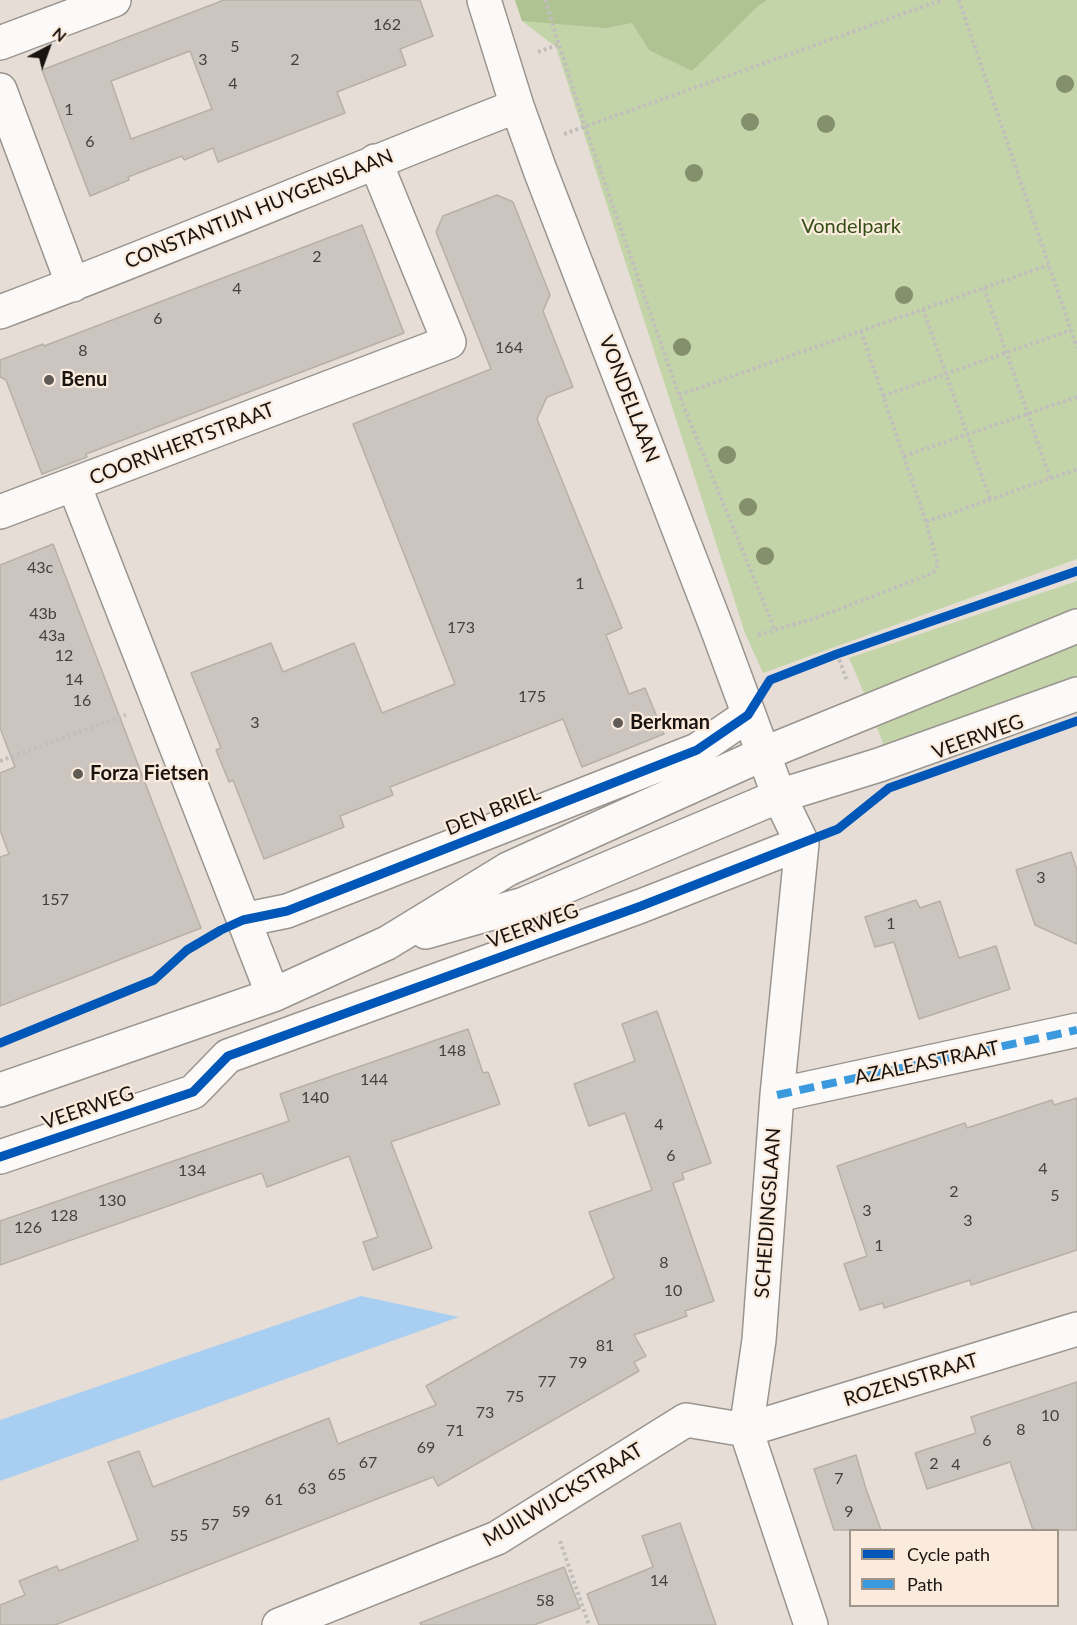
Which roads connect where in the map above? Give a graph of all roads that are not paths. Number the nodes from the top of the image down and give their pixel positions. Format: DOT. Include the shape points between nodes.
graph roads {
  1 [pos="114,0"];
  2 [pos="484,0"];
  3 [pos="0,43"];
  4 [pos="0,90"];
  5 [pos="517,106"];
  6 [pos="375,161"];
  7 [pos="73,285"];
  8 [pos="0,312"];
  9 [pos="74,485"];
  10 [pos="0,513"];
  11 [pos="1077,626"];
  12 [pos="1077,694"];
  13 [pos="748,715"];
  14 [pos="763,754"];
  15 [pos="779,796"];
  16 [pos="802,843"];
  17 [pos="243,920"];
  18 [pos="387,944"];
  19 [pos="273,995"];
  20 [pos="1077,1030"];
  21 [pos="0,1090"];
  22 [pos="777,1095"];
  23 [pos="0,1157"];
  24 [pos="1077,1329"];
  25 [pos="746,1430"];
  26 [pos="279,1625"];
  27 [pos="811,1625"];
  1 -- 3 [label="street"];
  2 -- 5 [label="street, VONDELLAAN"];
  4 -- 7 [label="street"];
  5 -- 6 [label="street, CONSTANTIJN HUYGENSLAAN"];
  5 -- 13 [label="street, VONDELLAAN"];
  6 -- 7 [label="street, CONSTANTIJN HUYGENSLAAN"];
  6 -- 9 [label="street, COORNHERTSTRAAT" via="449,342"];
  7 -- 8 [label="street, CONSTANTIJN HUYGENSLAAN"];
  9 -- 10 [label="street"];
  9 -- 17 [label="street, COORNHERTSTRAAT"];
  11 -- 14 [label="street, VEERWEG"];
  12 -- 15 [label="street, VEERWEG" via="879,765"];
  13 -- 14 [label="street, VONDELLAAN"];
  13 -- 17 [label="street, DEN BRIEL" via="697,750 287,911"];
  14 -- 15 [label="street, VONDELLAAN"];
  14 -- 18 [label="street, VEERWEG" via="508,869"];
  15 -- 16 [label="street"];
  15 -- 18 [label="street, VEERWEG" via="524,904"];
  16 -- 22 [label="street, SCHEIDINGSLAAN"];
  16 -- 23 [label="street, VEERWEG" via="228,1056 193,1092"];
  17 -- 19 [label="street, COORNHERTSTRAAT"];
  18 -- 19 [label="street, VEERWEG"];
  19 -- 21 [label="street, VEERWEG"];
  20 -- 22 [label="street, AZALEASTRAAT"];
  22 -- 25 [label="street, SCHEIDINGSLAAN" via="759,1340"];
  24 -- 25 [label="street, ROZENSTRAAT"];
  25 -- 26 [label="street, MUILWIJCKSTRAAT" via="686,1420 497,1538"];
  25 -- 27 [label="street, SCHEIDINGSLAAN"];
}
